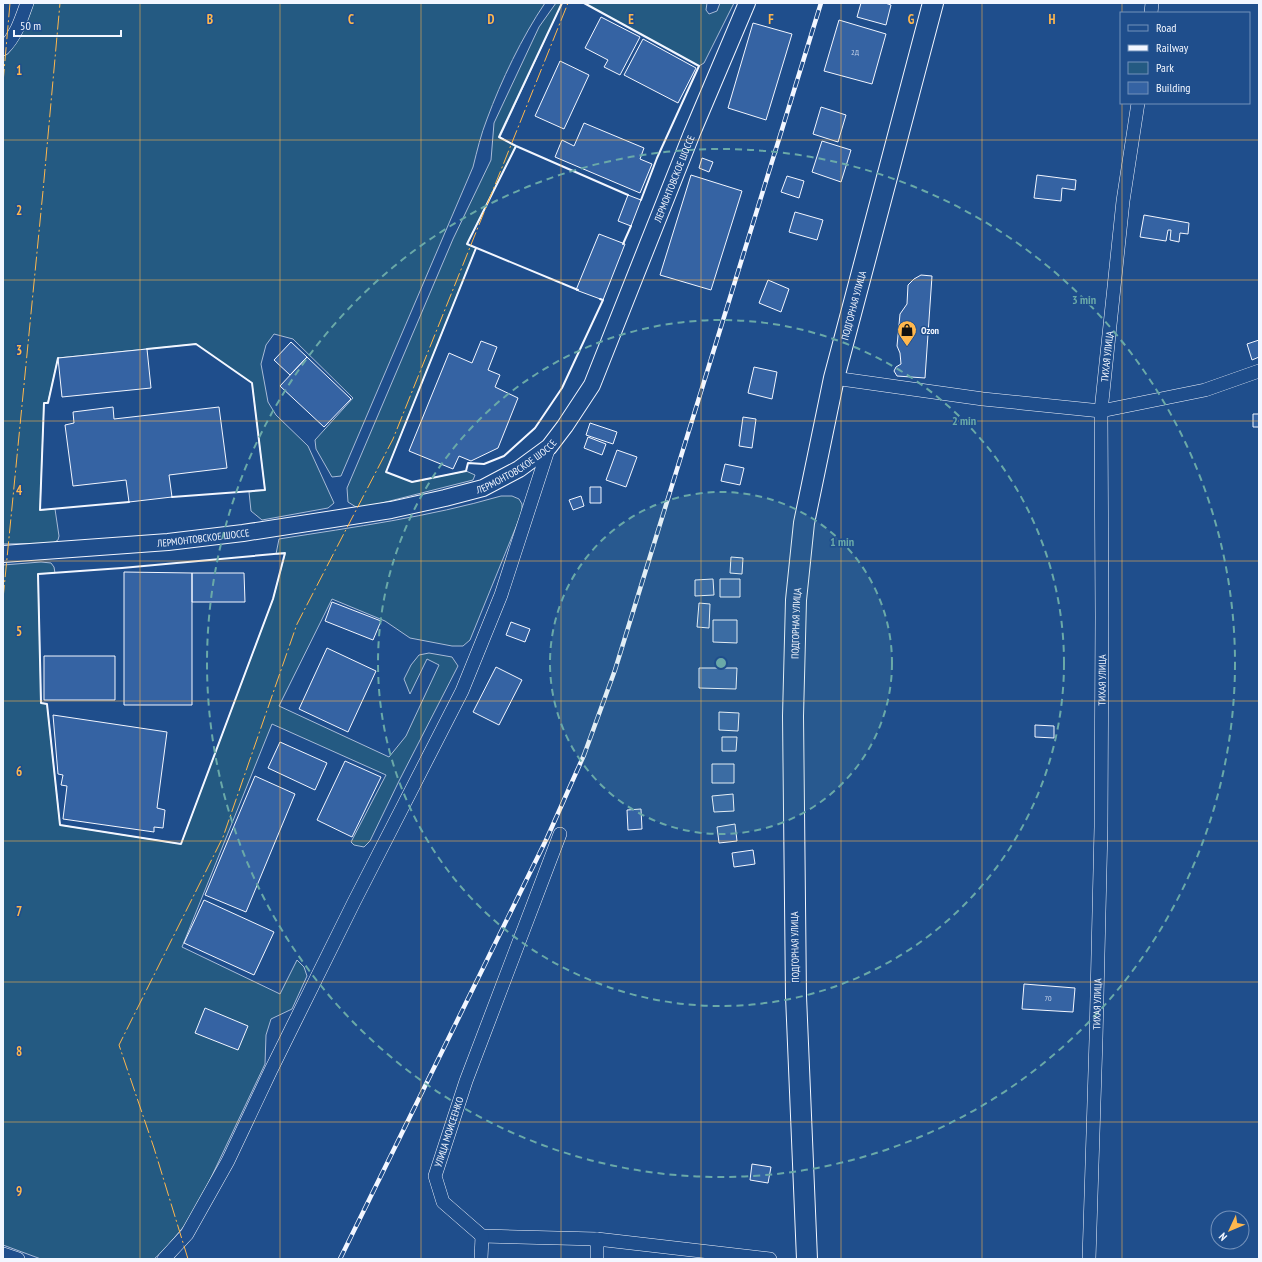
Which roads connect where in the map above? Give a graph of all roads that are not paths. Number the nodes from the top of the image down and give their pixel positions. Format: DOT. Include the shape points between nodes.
graph roads {
  1 [pos="27,3"];
  2 [pos="747,3"];
  3 [pos="933,3"];
  4 [pos="3,49"];
  5 [pos="1138,104"];
  6 [pos="1259,371"];
  7 [pos="834,378"];
  8 [pos="1101,411"];
  9 [pos="549,447"];
  10 [pos="3,554"];
  11 [pos="560,834"];
  12 [pos="482,1236"];
  13 [pos="597,1240"];
  14 [pos="3,1254"];
  15 [pos="18,1259"];
  16 [pos="164,1259"];
  17 [pos="481,1259"];
  18 [pos="597,1259"];
  19 [pos="770,1259"];
  20 [pos="807,1259"];
  21 [pos="1089,1259"];
  1 -- 4 [label="street" via="18,29"];
  2 -- 9 [label="street, ЛЕРМОНТОВСКОЕ ШОССЕ" via="692,133 592,385"];
  3 -- 7 [label="main road, ПОДГОРНАЯ УЛИЦА"];
  5 -- 8 [label="street, ТИХАЯ УЛИЦА" via="1123,201"];
  6 -- 8 [label="street" via="1205,390"];
  7 -- 8 [label="street" via="983,399"];
  7 -- 20 [label="main road, ПОДГОРНАЯ УЛИЦА" via="804,523 796,600 793,724 796,996"];
  8 -- 21 [label="street, ТИХАЯ УЛИЦА" via="1101,827"];
  9 -- 10 [label="street, ЛЕРМОНТОВСКОЕ ШОССЕ" via="519,469 483,488 391,510 168,542"];
  9 -- 16 [label="street" via="501,596 462,691 351,909 228,1161 187,1234"];
  11 -- 12 [label="street, УЛИЦА МОИСЕЕНКО" via="466,1081 435,1176 443,1202"];
  12 -- 13 [label="street"];
  12 -- 17 [label="street"];
  13 -- 18 [label="street"];
  13 -- 19 [label="street"];
  14 -- 15 [label="street"];
}
